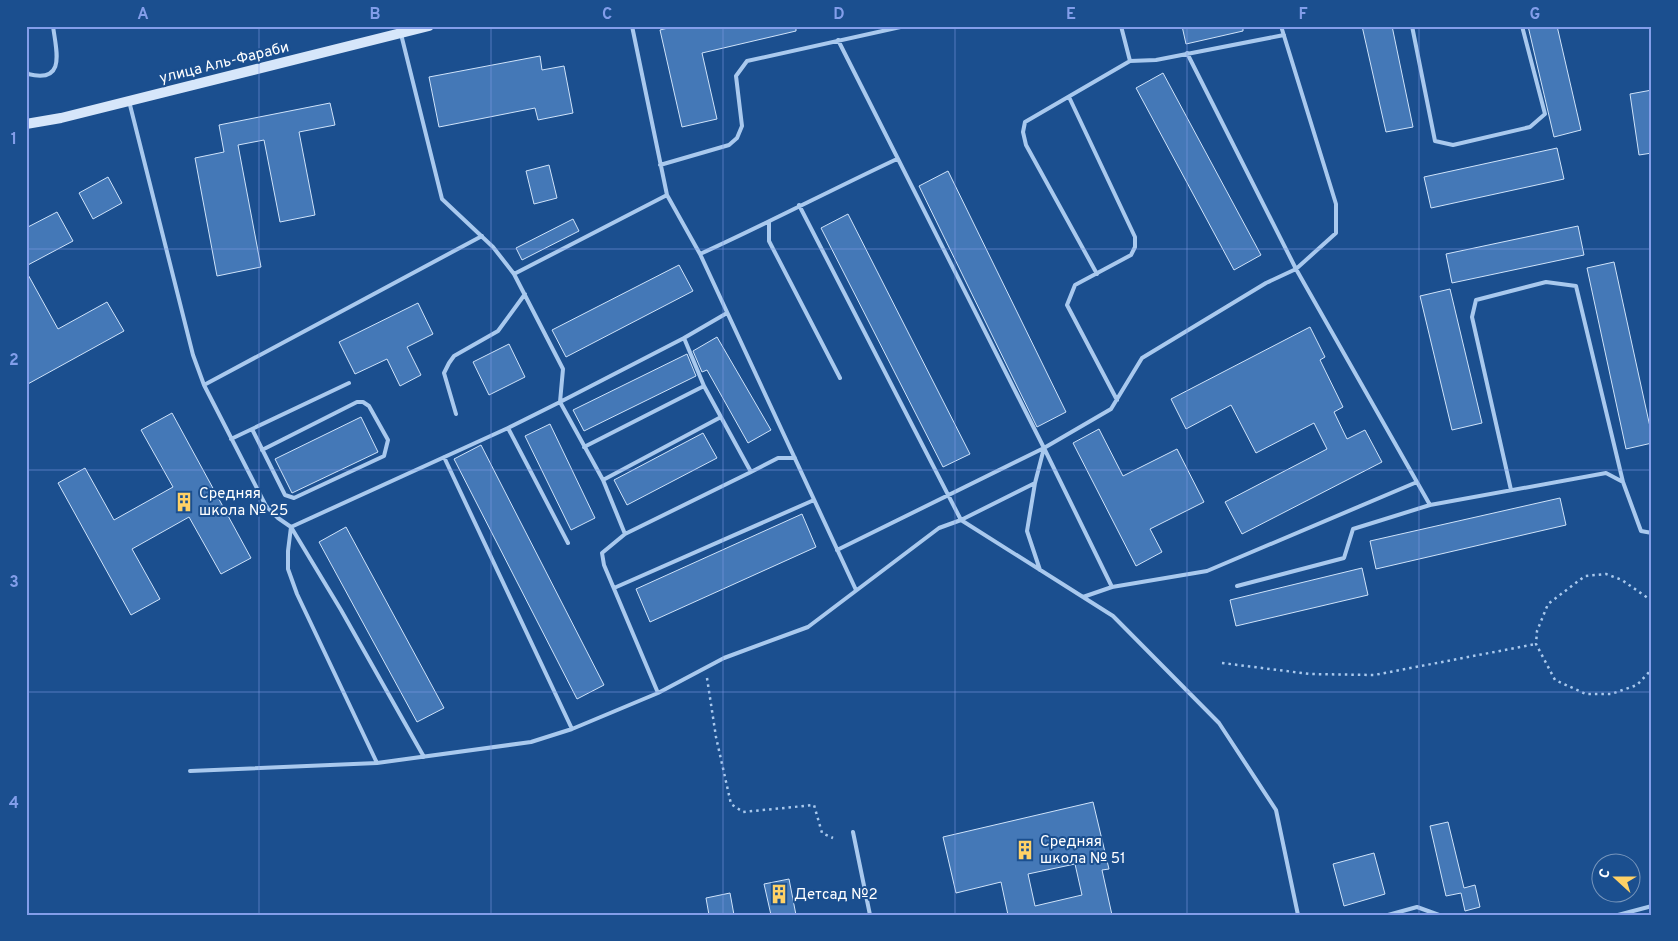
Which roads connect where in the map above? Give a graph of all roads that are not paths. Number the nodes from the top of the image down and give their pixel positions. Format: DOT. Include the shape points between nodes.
graph roads {
  1 [pos="53,26"];
  2 [pos="429,26"];
  3 [pos="632,26"];
  4 [pos="905,26"];
  5 [pos="1121,26"];
  6 [pos="1281,26"];
  7 [pos="1412,26"];
  8 [pos="1522,26"];
  9 [pos="401,34"];
  10 [pos="1284,35"];
  11 [pos="838,40"];
  12 [pos="1187,53"];
  13 [pos="1130,61"];
  14 [pos="26,69"];
  15 [pos="1069,97"];
  16 [pos="129,101"];
  17 [pos="26,124"];
  18 [pos="897,159"];
  19 [pos="660,165"];
  20 [pos="667,195"];
  21 [pos="800,205"];
  22 [pos="769,222"];
  23 [pos="482,236"];
  24 [pos="700,254"];
  25 [pos="1296,269"];
  26 [pos="514,274"];
  27 [pos="1097,274"];
  28 [pos="525,294"];
  29 [pos="727,313"];
  30 [pos="684,338"];
  31 [pos="840,378"];
  32 [pos="349,383"];
  33 [pos="204,385"];
  34 [pos="704,386"];
  35 [pos="1117,400"];
  36 [pos="560,402"];
  37 [pos="456,414"];
  38 [pos="722,417"];
  39 [pos="508,428"];
  40 [pos="252,429"];
  41 [pos="231,439"];
  42 [pos="584,446"];
  43 [pos="1044,448"];
  44 [pos="262,450"];
  45 [pos="444,457"];
  46 [pos="795,458"];
  47 [pos="751,472"];
  48 [pos="603,480"];
  49 [pos="1417,482"];
  50 [pos="1624,482"];
  51 [pos="1035,483"];
  52 [pos="1510,490"];
  53 [pos="948,496"];
  54 [pos="814,500"];
  55 [pos="1430,505"];
  56 [pos="961,520"];
  57 [pos="291,527"];
  58 [pos="1652,533"];
  59 [pos="625,534"];
  60 [pos="568,543"];
  61 [pos="837,550"];
  62 [pos="1040,570"];
  63 [pos="1236,586"];
  64 [pos="1112,587"];
  65 [pos="614,588"];
  66 [pos="856,590"];
  67 [pos="1083,597"];
  68 [pos="658,693"];
  69 [pos="572,729"];
  70 [pos="424,757"];
  71 [pos="378,763"];
  72 [pos="190,771"];
  73 [pos="853,832"];
  74 [pos="1652,906"];
  75 [pos="870,915"];
  76 [pos="1298,915"];
  77 [pos="1388,915"];
  78 [pos="1439,915"];
  79 [pos="1618,915"];
  1 -- 14 [label="lane" via="58,64 54,71 34,76"];
  2 -- 9 [label="main road, улица Аль-Фараби"];
  3 -- 19 [label="lane"];
  4 -- 11 [label="lane"];
  5 -- 13 [label="lane"];
  6 -- 10 [label="lane"];
  7 -- 8 [label="lane" via="1435,141 1453,145 1530,127 1545,114"];
  9 -- 16 [label="main road, улица Аль-Фараби"];
  9 -- 23 [label="lane" via="442,199"];
  10 -- 12 [label="lane"];
  10 -- 25 [label="lane" via="1336,204 1336,233"];
  11 -- 18 [label="lane"];
  11 -- 19 [label="lane" via="747,61 736,76 742,126 737,138 729,145"];
  12 -- 13 [label="lane" via="1156,60"];
  12 -- 25 [label="lane"];
  13 -- 15 [label="lane"];
  15 -- 27 [label="lane" via="1135,236 1131,255"];
  15 -- 27 [label="lane" via="1025,122 1023,132 1026,145"];
  16 -- 17 [label="main road, улица Аль-Фараби"];
  16 -- 33 [label="lane" via="193,355"];
  18 -- 21 [label="lane"];
  18 -- 43 [label="lane"];
  19 -- 20 [label="lane"];
  20 -- 24 [label="lane"];
  20 -- 26 [label="lane"];
  21 -- 22 [label="lane"];
  21 -- 53 [label="lane"];
  22 -- 24 [label="lane"];
  22 -- 31 [label="lane" via="769,241"];
  23 -- 26 [label="lane"];
  23 -- 33 [label="lane"];
  24 -- 29 [label="lane"];
  25 -- 35 [label="lane" via="1266,283 1142,358"];
  25 -- 49 [label="lane"];
  26 -- 28 [label="lane"];
  27 -- 35 [label="lane" via="1075,285 1067,305"];
  28 -- 36 [label="lane" via="563,369"];
  28 -- 37 [label="lane" via="498,331 454,356 449,363 444,373"];
  29 -- 30 [label="lane"];
  29 -- 46 [label="lane"];
  30 -- 34 [label="lane"];
  30 -- 36 [label="lane"];
  32 -- 40 [label="lane"];
  33 -- 41 [label="lane"];
  34 -- 38 [label="lane"];
  34 -- 42 [label="lane"];
  35 -- 43 [label="lane" via="1111,409"];
  36 -- 39 [label="lane"];
  36 -- 42 [label="lane"];
  38 -- 47 [label="lane"];
  38 -- 48 [label="lane"];
  39 -- 45 [label="lane"];
  39 -- 60 [label="lane"];
  40 -- 41 [label="lane"];
  40 -- 44 [label="lane"];
  41 -- 57 [label="lane" via="266,506"];
  42 -- 48 [label="lane"];
  43 -- 51 [label="lane"];
  43 -- 53 [label="lane"];
  43 -- 64 [label="lane"];
  44 -- 44 [label="lane" via="285,495 294,498 384,456 388,440 369,406 357,402"];
  45 -- 57 [label="lane"];
  45 -- 69 [label="lane"];
  46 -- 47 [label="lane" via="778,458"];
  46 -- 54 [label="lane"];
  47 -- 59 [label="lane"];
  48 -- 59 [label="lane"];
  49 -- 55 [label="lane"];
  49 -- 64 [label="lane" via="1207,571"];
  50 -- 52 [label="lane" via="1606,473"];
  50 -- 52 [label="lane" via="1576,286 1546,282 1476,300 1472,317"];
  50 -- 58 [label="lane" via="1642,531"];
  51 -- 56 [label="lane"];
  51 -- 62 [label="lane" via="1027,531"];
  52 -- 55 [label="lane"];
  53 -- 56 [label="lane"];
  53 -- 61 [label="lane"];
  54 -- 61 [label="lane"];
  54 -- 65 [label="lane"];
  55 -- 63 [label="lane" via="1353,529 1344,558"];
  56 -- 62 [label="lane"];
  56 -- 66 [label="lane" via="939,528"];
  57 -- 70 [label="lane" via="342,610"];
  57 -- 71 [label="lane" via="288,569 297,594"];
  59 -- 65 [label="lane" via="602,553"];
  61 -- 66 [label="lane"];
  62 -- 67 [label="lane"];
  64 -- 67 [label="lane"];
  65 -- 68 [label="lane"];
  66 -- 68 [label="lane" via="808,627 724,658"];
  67 -- 76 [label="lane" via="1113,616 1220,723 1276,810"];
  68 -- 69 [label="lane"];
  69 -- 70 [label="lane" via="531,742"];
  70 -- 71 [label="lane"];
  71 -- 72 [label="lane"];
  73 -- 75 [label="lane"];
  74 -- 79 [label="lane"];
  77 -- 78 [label="lane" via="1418,907"];
}
